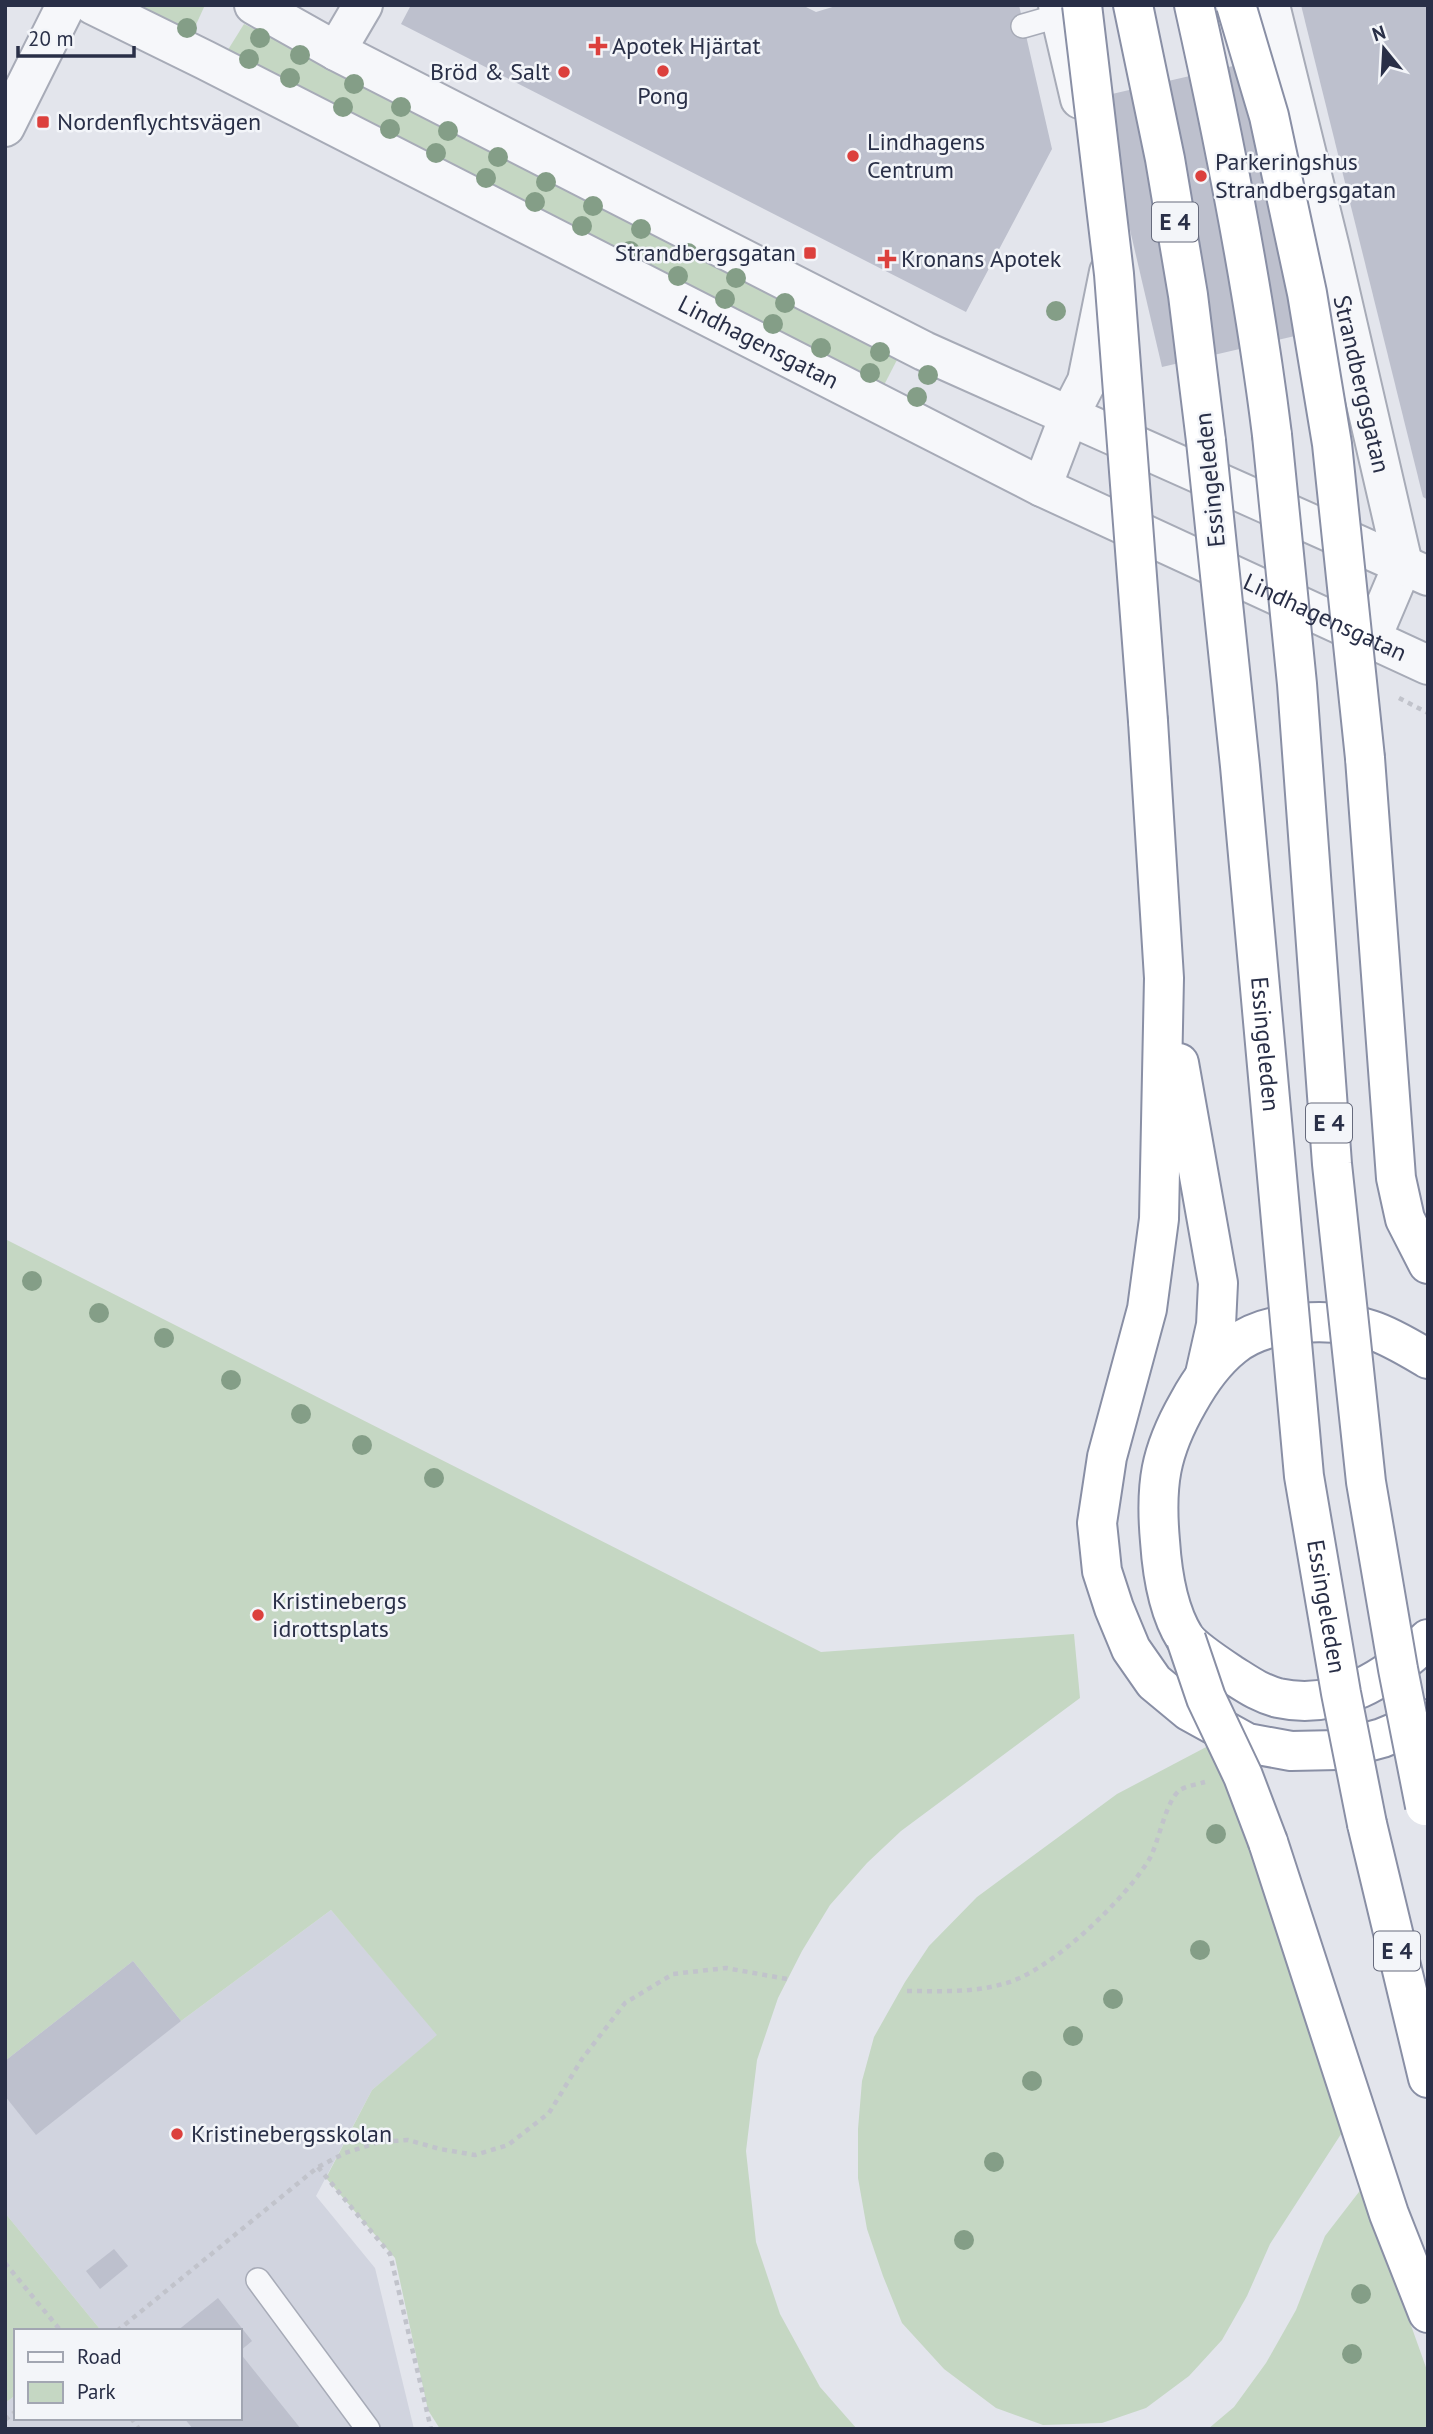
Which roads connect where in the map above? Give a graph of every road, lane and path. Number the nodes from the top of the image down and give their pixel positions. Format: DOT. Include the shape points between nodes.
graph roads {
  1 [pos="66,5"];
  2 [pos="93,5"];
  3 [pos="254,5"];
  4 [pos="363,5"];
  5 [pos="1098,5"];
  6 [pos="1133,5"];
  7 [pos="1195,5"];
  8 [pos="1236,5"];
  9 [pos="1270,5"];
  10 [pos="1067,8"];
  11 [pos="1023,26"];
  12 [pos="337,51"];
  13 [pos="5,127"];
  14 [pos="1069,416"];
  15 [pos="1042,486"];
  16 [pos="1416,570"];
  17 [pos="1372,637"];
  18 [pos="1428,665"];
  19 [pos="1164,978"];
  20 [pos="1428,1264"];
  21 [pos="1428,1359"];
  22 [pos="1205,1374"];
  23 [pos="1186,1639"];
  24 [pos="1428,1639"];
  25 [pos="1428,1719"];
  26 [pos="1215,1779"];
  27 [pos="1426,1812"];
  28 [pos="787,1979"];
  29 [pos="907,1991"];
  30 [pos="1428,2078"];
  31 [pos="318,2167"];
  32 [pos="5,2263"];
  33 [pos="258,2280"];
  34 [pos="1428,2313"];
  35 [pos="59,2329"];
  36 [pos="119,2329"];
  37 [pos="368,2429"];
  38 [pos="431,2429"];
  1 -- 13 [label="street"];
  2 -- 15 [label="street, Lindhagensgatan"];
  3 -- 12 [label="street"];
  4 -- 12 [label="street"];
  5 -- 10 [label="lane"];
  6 -- 30 [label="highway, Essingeleden / E 4, bridge" via="1188,295 1206,441 1304,1476 1367,1825"];
  7 -- 27 [label="highway, E 4, bridge" via="1262,354 1297,684 1332,1164 1364,1468"];
  8 -- 20 [label="highway, bridge" via="1269,116 1307,293 1332,444 1365,758 1395,1178 1405,1219"];
  9 -- 16 [label="street, Strandbergsgatan" via="1317,251"];
  10 -- 11 [label="lane"];
  10 -- 14 [label="street" via="1110,270 1087,381"];
  10 -- 19 [label="highway, bridge" via="1114,274"];
  12 -- 14 [label="street" via="924,351"];
  14 -- 15 [label="street"];
  14 -- 16 [label="street"];
  15 -- 17 [label="street, Lindhagensgatan"];
  16 -- 17 [label="street"];
  17 -- 18 [label="street, Lindhagensgatan"];
  19 -- 22 [label="highway" via="1217,1283 1216,1325"];
  19 -- 25 [label="highway" via="1159,1219 1147,1309 1107,1457 1097,1523 1102,1571 1131,1649 1154,1682 1189,1711 1247,1743 1291,1751 1338,1750"];
  21 -- 22 [label="highway, bridge" via="1373,1330 1333,1321 1298,1322 1235,1344"];
  22 -- 23 [label="highway" via="1179,1418 1162,1461 1157,1507 1169,1599"];
  23 -- 24 [label="highway, bridge" via="1261,1694 1296,1702 1334,1699 1370,1685 1404,1663"];
  23 -- 34 [label="highway, bridge" via="1206,1698 1268,1842 1389,2214"];
  26 -- 29 [label="path" via="1179,1790 1150,1858 1110,1908 1046,1965 1005,1984 965,1991"];
  28 -- 31 [label="path" via="726,1968 673,1974 625,2003 582,2059 549,2113 508,2145 475,2155 408,2140 379,2142"];
  31 -- 36 [label="path"];
  31 -- 38 [label="path" via="390,2254"];
  32 -- 35 [label="path"];
  33 -- 37 [label="lane"];
}
